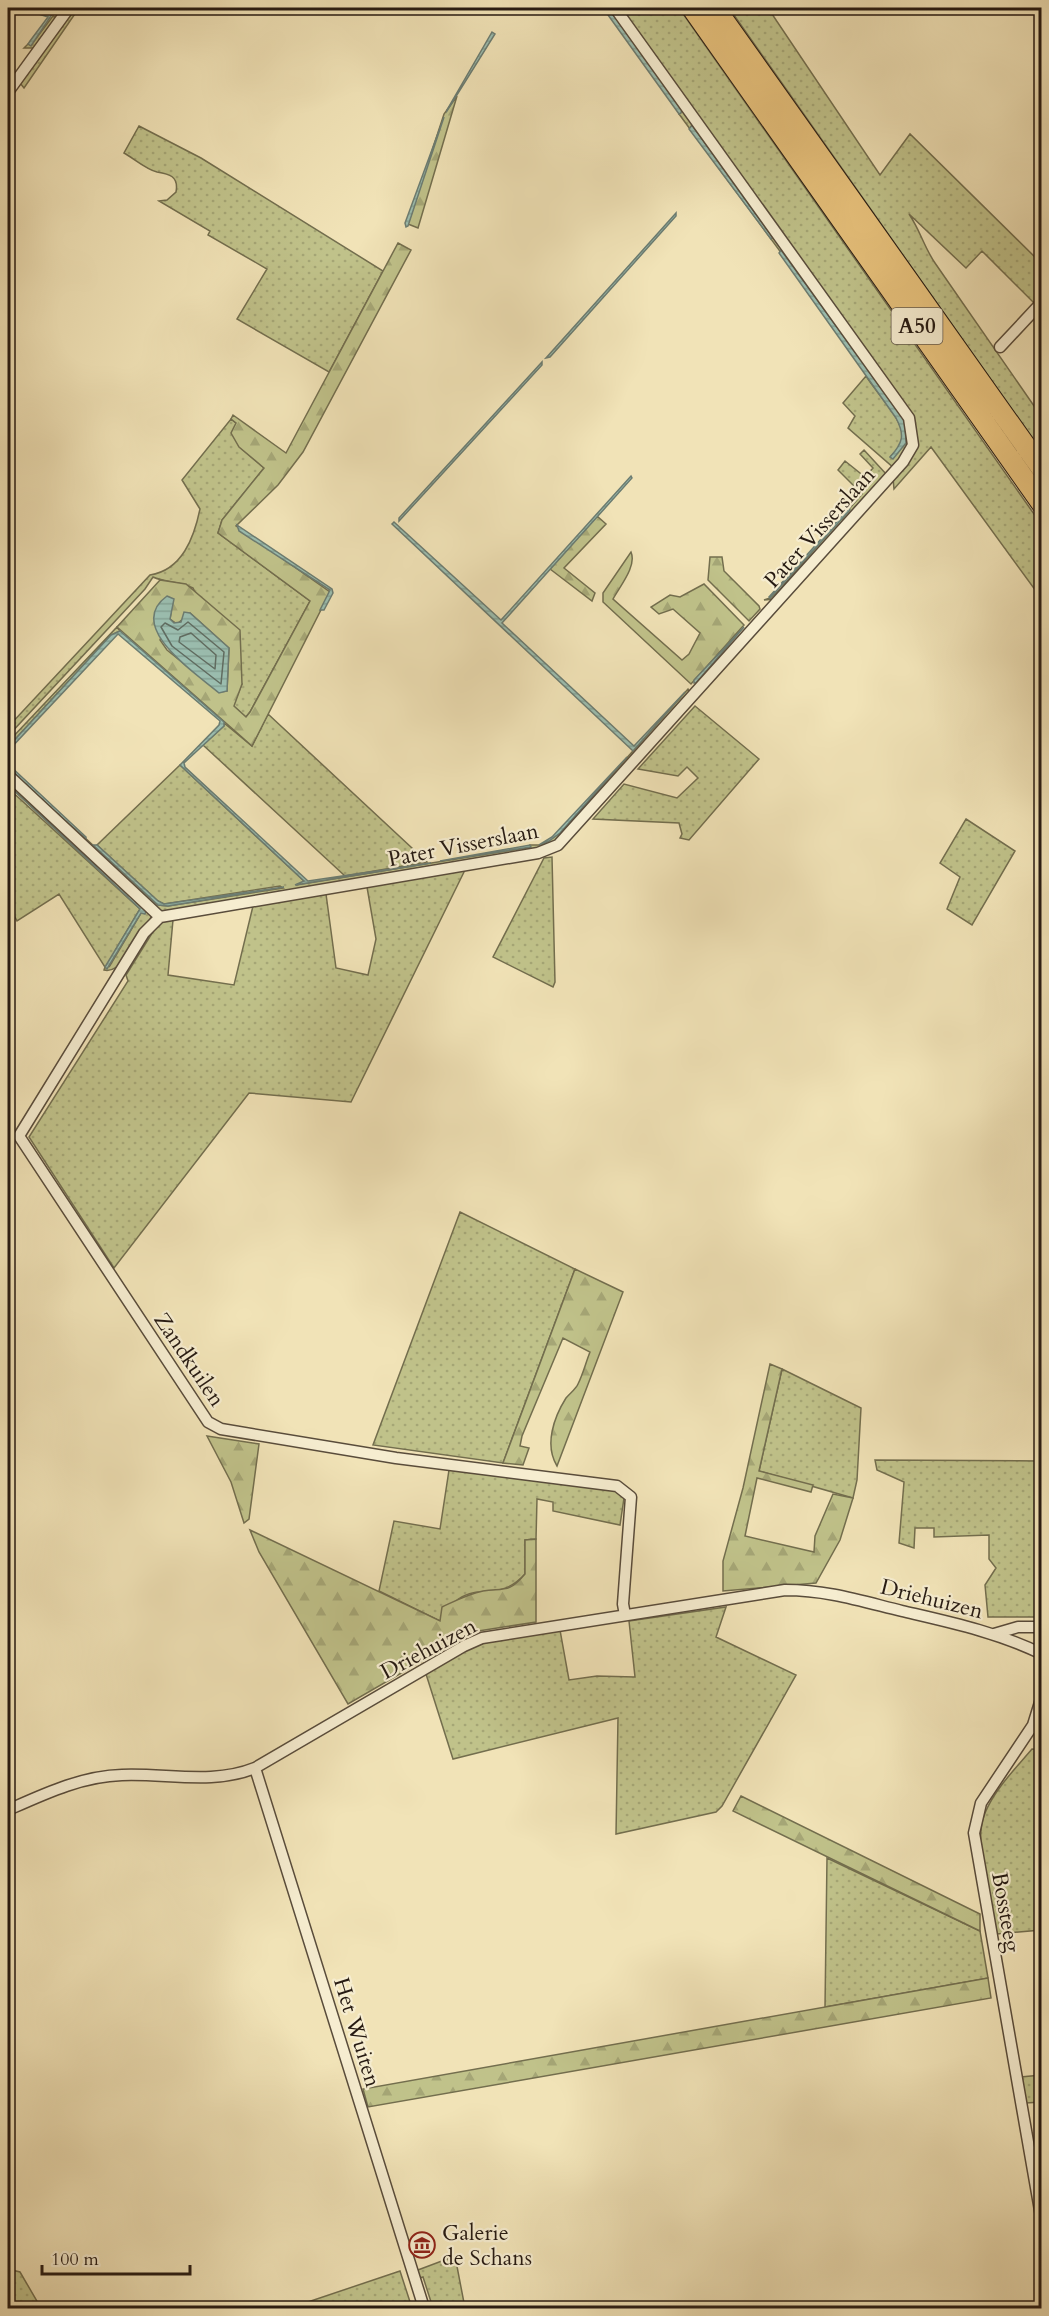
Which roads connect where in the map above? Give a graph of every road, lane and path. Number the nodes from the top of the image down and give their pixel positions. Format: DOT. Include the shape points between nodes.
graph roads {
  1 [pos="69,8"];
  2 [pos="615,8"];
  3 [pos="692,8"];
  4 [pos="715,8"];
  5 [pos="8,92"];
  6 [pos="1041,302"];
  7 [pos="1000,347"];
  8 [pos="1041,469"];
  9 [pos="1041,504"];
  10 [pos="8,775"];
  11 [pos="160,917"];
  12 [pos="625,1615"];
  13 [pos="1041,1627"];
  14 [pos="994,1634"];
  15 [pos="1041,1654"];
  16 [pos="1041,1696"];
  17 [pos="1033,1725"];
  18 [pos="1041,1734"];
  19 [pos="255,1768"];
  20 [pos="8,1810"];
  21 [pos="1041,2222"];
  22 [pos="424,2308"];
  1 -- 5 [label="street"];
  2 -- 11 [label="street, Pater Visserslaan" via="909,418 914,445 903,462 558,845 538,853"];
  3 -- 9 [label="highway, A50"];
  4 -- 8 [label="highway, A50"];
  6 -- 7 [label="street"];
  10 -- 11 [label="street"];
  11 -- 12 [label="street, Zandkuilen" via="144,933 19,1136 200,1413 221,1429 396,1458 616,1486 631,1497"];
  12 -- 14 [label="street, Driehuizen" via="785,1590 818,1590"];
  12 -- 19 [label="street, Driehuizen" via="498,1634 464,1646"];
  13 -- 14 [label="street, Driehuizen" via="1018,1627"];
  14 -- 15 [label="street, Driehuizen"];
  16 -- 17 [label="street, Bossteeg"];
  17 -- 18 [label="street"];
  17 -- 21 [label="street, Bossteeg" via="981,1803 975,1833"];
  19 -- 20 [label="street, Driehuizen" via="217,1777 96,1777"];
  19 -- 22 [label="street, Het Wuiten"];
}
